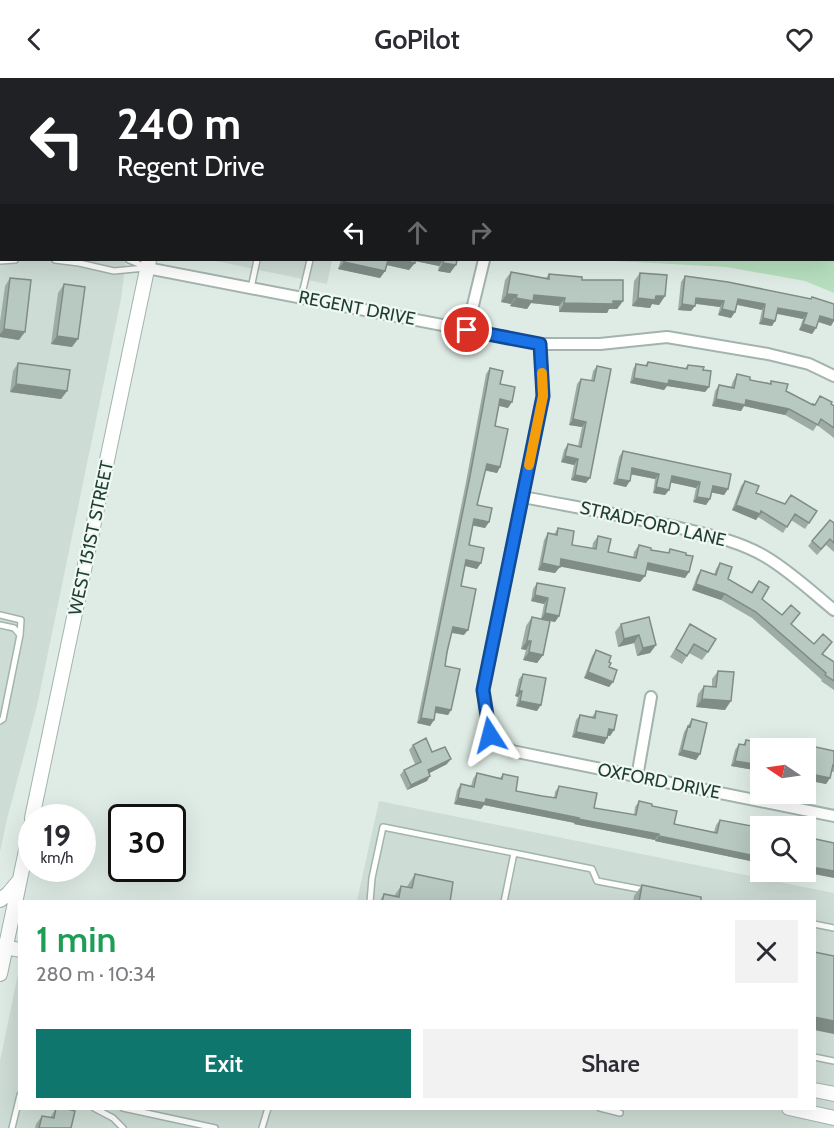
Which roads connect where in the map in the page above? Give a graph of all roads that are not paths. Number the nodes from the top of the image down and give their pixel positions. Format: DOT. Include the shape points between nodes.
graph roads {
  1 [pos="63,261"];
  2 [pos="257,261"];
  3 [pos="308,261"];
  4 [pos="484,261"];
  5 [pos="148,264"];
  6 [pos="251,288"];
  7 [pos="301,298"];
  8 [pos="467,330"];
  9 [pos="540,344"];
  10 [pos="834,376"];
  11 [pos="523,497"];
  12 [pos="834,610"];
  13 [pos="0,615"];
  14 [pos="0,625"];
  15 [pos="20,635"];
  16 [pos="651,697"];
  17 [pos="2,709"];
  18 [pos="0,722"];
  19 [pos="637,777"];
  20 [pos="35,804"];
  21 [pos="834,816"];
  22 [pos="514,853"];
  23 [pos="18,881"];
  24 [pos="19,882"];
  25 [pos="646,891"];
  26 [pos="0,900"];
  27 [pos="370,900"];
  28 [pos="504,900"];
  29 [pos="816,924"];
  30 [pos="834,928"];
  31 [pos="10,929"];
  32 [pos="3,947"];
  33 [pos="18,950"];
  34 [pos="0,974"];
  35 [pos="816,1057"];
  36 [pos="834,1061"];
  37 [pos="816,1090"];
  38 [pos="834,1094"];
  39 [pos="18,1100"];
  40 [pos="98,1110"];
  41 [pos="131,1110"];
  42 [pos="158,1110"];
  43 [pos="267,1110"];
  44 [pos="608,1110"];
  45 [pos="798,1110"];
  46 [pos="620,1113"];
  47 [pos="156,1116"];
  48 [pos="834,1118"];
  49 [pos="12,1128"];
  50 [pos="123,1128"];
  51 [pos="215,1128"];
  52 [pos="262,1128"];
  1 -- 5 [label="lane" via="114,271"];
  2 -- 6 [label="lane"];
  3 -- 7 [label="lane"];
  4 -- 8 [label="street"];
  5 -- 6 [label="street, REGENT DRIVE"];
  5 -- 20 [label="street, WEST 151ST STREET"];
  6 -- 7 [label="street, REGENT DRIVE"];
  7 -- 8 [label="street, REGENT DRIVE"];
  8 -- 9 [label="street, REGENT DRIVE"];
  9 -- 10 [label="street, REGENT DRIVE" via="600,344 667,337 768,354 809,364"];
  9 -- 11 [label="street" via="543,396"];
  11 -- 12 [label="street, STRADFORD LANE" via="653,522 736,543 777,564"];
  11 -- 19 [label="street, OXFORD DRIVE" via="483,690 490,735 512,751"];
  13 -- 15 [label="lane" via="21,620"];
  14 -- 15 [label="lane" via="14,628"];
  15 -- 17 [label="lane"];
  16 -- 19 [label="street"];
  17 -- 18 [label="lane"];
  19 -- 21 [label="street, OXFORD DRIVE"];
  22 -- 25 [label="lane" via="591,869 597,881"];
  22 -- 27 [label="lane" via="383,827"];
  22 -- 28 [label="lane"];
  23 -- 26 [label="street"];
  24 -- 31 [label="street, WEST 151ST STREET"];
  29 -- 30 [label="lane"];
  31 -- 32 [label="street, WEST 151ST STREET"];
  32 -- 33 [label="street"];
  32 -- 34 [label="street, WEST 151ST STREET"];
  35 -- 36 [label="lane"];
  37 -- 38 [label="street"];
  39 -- 49 [label="lane"];
  40 -- 50 [label="lane"];
  41 -- 47 [label="lane"];
  42 -- 47 [label="lane"];
  43 -- 52 [label="lane"];
  44 -- 46 [label="lane"];
  45 -- 48 [label="street"];
  47 -- 51 [label="lane"];
}
